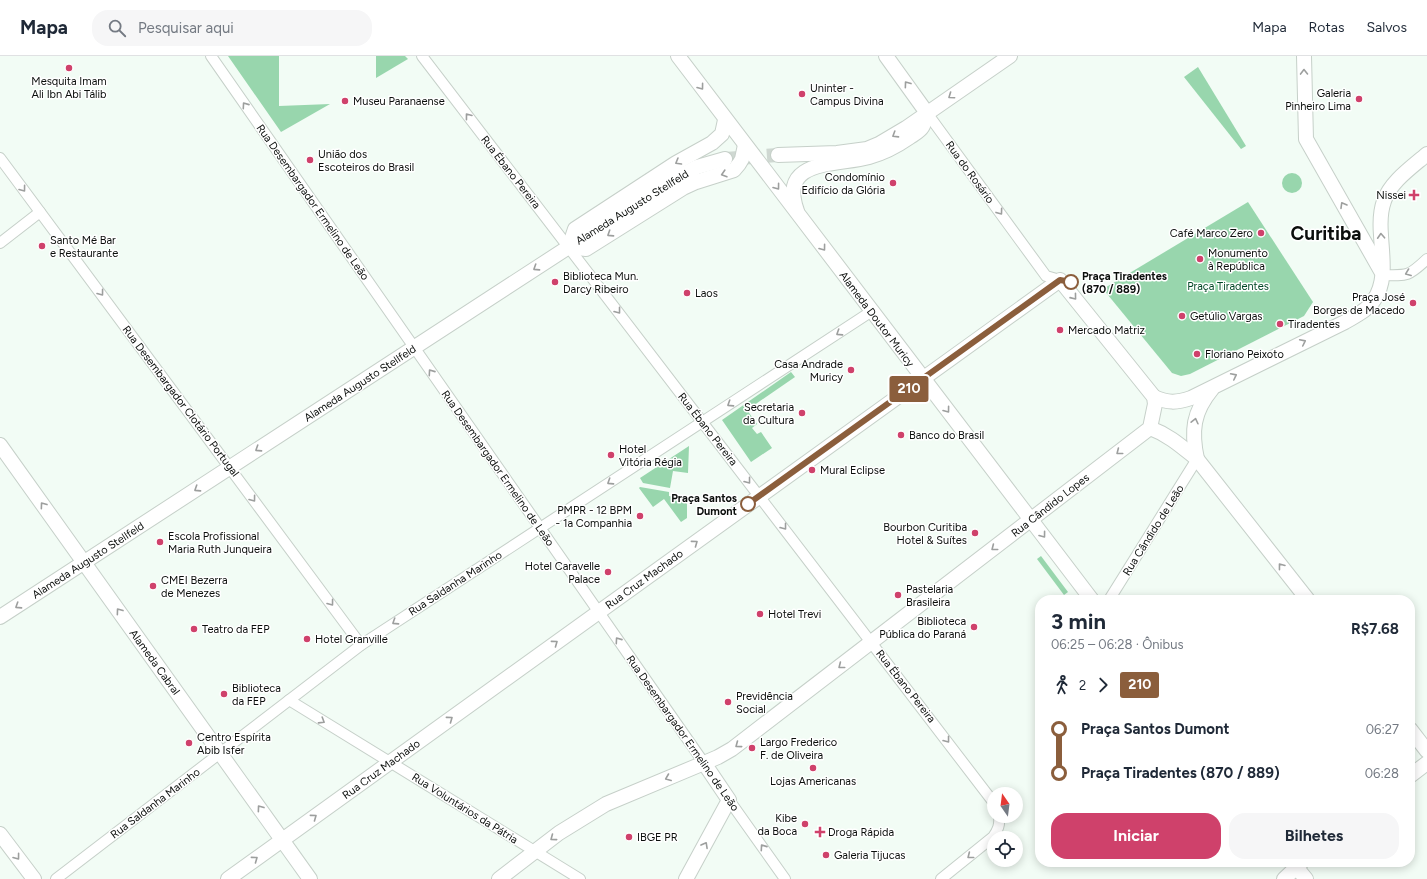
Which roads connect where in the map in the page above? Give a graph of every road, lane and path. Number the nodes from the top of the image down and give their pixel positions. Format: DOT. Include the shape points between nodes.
graph roads {
  1 [pos="211,56"];
  2 [pos="422,56"];
  3 [pos="678,56"];
  4 [pos="886,56"];
  5 [pos="1010,56"];
  6 [pos="1304,56"];
  7 [pos="927,113"];
  8 [pos="725,120"];
  9 [pos="744,145"];
  10 [pos="778,154"];
  11 [pos="1427,154"];
  12 [pos="0,158"];
  13 [pos="725,159"];
  14 [pos="40,212"];
  15 [pos="800,217"];
  16 [pos="0,243"];
  17 [pos="568,247"];
  18 [pos="1427,259"];
  19 [pos="1384,275"];
  20 [pos="1060,280"];
  21 [pos="872,311"];
  22 [pos="414,348"];
  23 [pos="923,379"];
  24 [pos="1213,387"];
  25 [pos="1154,397"];
  26 [pos="703,422"];
  27 [pos="1150,428"];
  28 [pos="0,445"];
  29 [pos="1197,460"];
  30 [pos="230,468"];
  31 [pos="760,496"];
  32 [pos="1031,520"];
  33 [pos="540,528"];
  34 [pos="84,563"];
  35 [pos="1088,595"];
  36 [pos="1112,595"];
  37 [pos="1304,595"];
  38 [pos="599,612"];
  39 [pos="0,617"];
  40 [pos="872,642"];
  41 [pos="361,645"];
  42 [pos="289,700"];
  43 [pos="1415,735"];
  44 [pos="1427,751"];
  45 [pos="220,753"];
  46 [pos="390,762"];
  47 [pos="704,763"];
  48 [pos="1427,763"];
  49 [pos="1415,772"];
  50 [pos="987,793"];
  51 [pos="729,800"];
  52 [pos="1000,823"];
  53 [pos="0,834"];
  54 [pos="282,840"];
  55 [pos="535,851"];
  56 [pos="1294,867"];
  57 [pos="1299,867"];
  58 [pos="34,879"];
  59 [pos="56,879"];
  60 [pos="228,879"];
  61 [pos="310,879"];
  62 [pos="498,879"];
  63 [pos="580,879"];
  64 [pos="686,879"];
  65 [pos="785,879"];
  66 [pos="941,879"];
  67 [pos="1284,879"];
  68 [pos="1306,879"];
  22 -- 1 [label="street, Rua Desembargador Ermelino de Leão, one-way"];
  17 -- 2 [label="street, Rua Ébano Pereira, one-way"];
  3 -- 8 [label="street, Alameda Doutor Muricy, one-way"];
  7 -- 4 [label="street, Rua do Rosário, one-way"];
  5 -- 7 [label="street, one-way"];
  19 -- 6 [label="street, one-way" via="1306,139"];
  7 -- 10 [label="street, one-way" via="893,136 867,149 837,153"];
  7 -- 15 [label="street" via="922,128 886,151 850,162 810,168 802,173 793,190"];
  7 -- 20 [label="street, Rua do Rosário, one-way" via="1046,276"];
  8 -- 9 [label="street, Alameda Doutor Muricy"];
  8 -- 17 [label="street, one-way" via="722,134 712,144 676,163 575,229"];
  9 -- 15 [label="street, Alameda Doutor Muricy, one-way"];
  9 -- 17 [label="street, one-way" via="742,159 734,170 684,188 586,250"];
  19 -- 11 [label="street, one-way" via="1380,223 1384,200 1396,182"];
  12 -- 14 [label="street, Rua Desembargador Clotário Portugal, one-way"];
  13 -- 17 [label="street, Alameda Augusto Stellfeld" via="682,174"];
  14 -- 16 [label="street"];
  14 -- 30 [label="street, Rua Desembargador Clotário Portugal, one-way"];
  15 -- 21 [label="street, Alameda Doutor Muricy, one-way"];
  17 -- 22 [label="street, Alameda Augusto Stellfeld, one-way"];
  17 -- 26 [label="street, Rua Ébano Pereira, one-way"];
  18 -- 19 [label="street, one-way" via="1412,273"];
  24 -- 19 [label="street, one-way" via="1361,312 1374,301"];
  20 -- 23 [label="street, Rua Cruz Machado"];
  20 -- 25 [label="street, one-way"];
  21 -- 23 [label="street, Alameda Doutor Muricy"];
  21 -- 26 [label="street, Rua Saldanha Marinho, one-way"];
  22 -- 30 [label="street, Alameda Augusto Stellfeld, one-way"];
  33 -- 22 [label="street, Rua Desembargador Ermelino de Leão, one-way"];
  23 -- 31 [label="street, Rua Cruz Machado"];
  23 -- 32 [label="street, Alameda Doutor Muricy, one-way"];
  24 -- 25 [label="street" via="1182,401 1170,402"];
  29 -- 24 [label="street, one-way" via="1193,428 1200,406"];
  25 -- 27 [label="street"];
  26 -- 31 [label="street, Rua Ébano Pereira, one-way"];
  26 -- 33 [label="street, Rua Saldanha Marinho, one-way"];
  27 -- 29 [label="street" via="1174,440"];
  27 -- 32 [label="street, Rua Cândido Lopes, one-way"];
  34 -- 28 [label="street, Alameda Cabral, one-way"];
  29 -- 36 [label="street, Rua Cândido de Leão"];
  37 -- 29 [label="street, one-way"];
  30 -- 34 [label="street, Alameda Augusto Stellfeld, one-way"];
  30 -- 41 [label="street, Rua Desembargador Clotário Portugal, one-way"];
  38 -- 31 [label="street, Rua Cruz Machado, one-way"];
  31 -- 40 [label="street, Rua Ébano Pereira, one-way"];
  32 -- 35 [label="street, Alameda Doutor Muricy, one-way"];
  32 -- 40 [label="street, Rua Cândido Lopes, one-way"];
  33 -- 38 [label="street, Rua Desembargador Ermelino de Leão"];
  33 -- 41 [label="street, Rua Saldanha Marinho, one-way"];
  34 -- 39 [label="street, Alameda Augusto Stellfeld, one-way"];
  45 -- 34 [label="street, Alameda Cabral, one-way"];
  46 -- 38 [label="street, Rua Cruz Machado, one-way"];
  47 -- 38 [label="street, Rua Desembargador Ermelino de Leão, one-way"];
  40 -- 47 [label="street, Rua Cândido Lopes, one-way" via="732,749"];
  40 -- 50 [label="street, Rua Ébano Pereira, one-way"];
  41 -- 42 [label="street, Rua Saldanha Marinho"];
  42 -- 45 [label="street, Rua Saldanha Marinho"];
  42 -- 46 [label="street, Rua Voluntários da Pátria, one-way"];
  43 -- 44 [label="street"];
  54 -- 45 [label="street, Alameda Cabral, one-way"];
  45 -- 59 [label="street, Rua Saldanha Marinho"];
  54 -- 46 [label="street, Rua Cruz Machado, one-way"];
  46 -- 55 [label="street, Rua Voluntários da Pátria"];
  47 -- 51 [label="street, Rua Desembargador Ermelino de Leão"];
  47 -- 55 [label="street, Rua Cândido Lopes, one-way" via="606,804"];
  48 -- 49 [label="street"];
  64 -- 51 [label="street, one-way"];
  65 -- 51 [label="street, Rua Desembargador Ermelino de Leão, one-way"];
  52 -- 66 [label="street, one-way" via="993,838"];
  53 -- 58 [label="street, one-way"];
  60 -- 54 [label="street, Rua Cruz Machado, one-way"];
  54 -- 61 [label="street, Alameda Cabral"];
  55 -- 62 [label="street, Rua Cândido Lopes"];
  55 -- 63 [label="street, Rua Voluntários da Pátria"];
  56 -- 67 [label="street"];
  57 -- 68 [label="street"];
}
